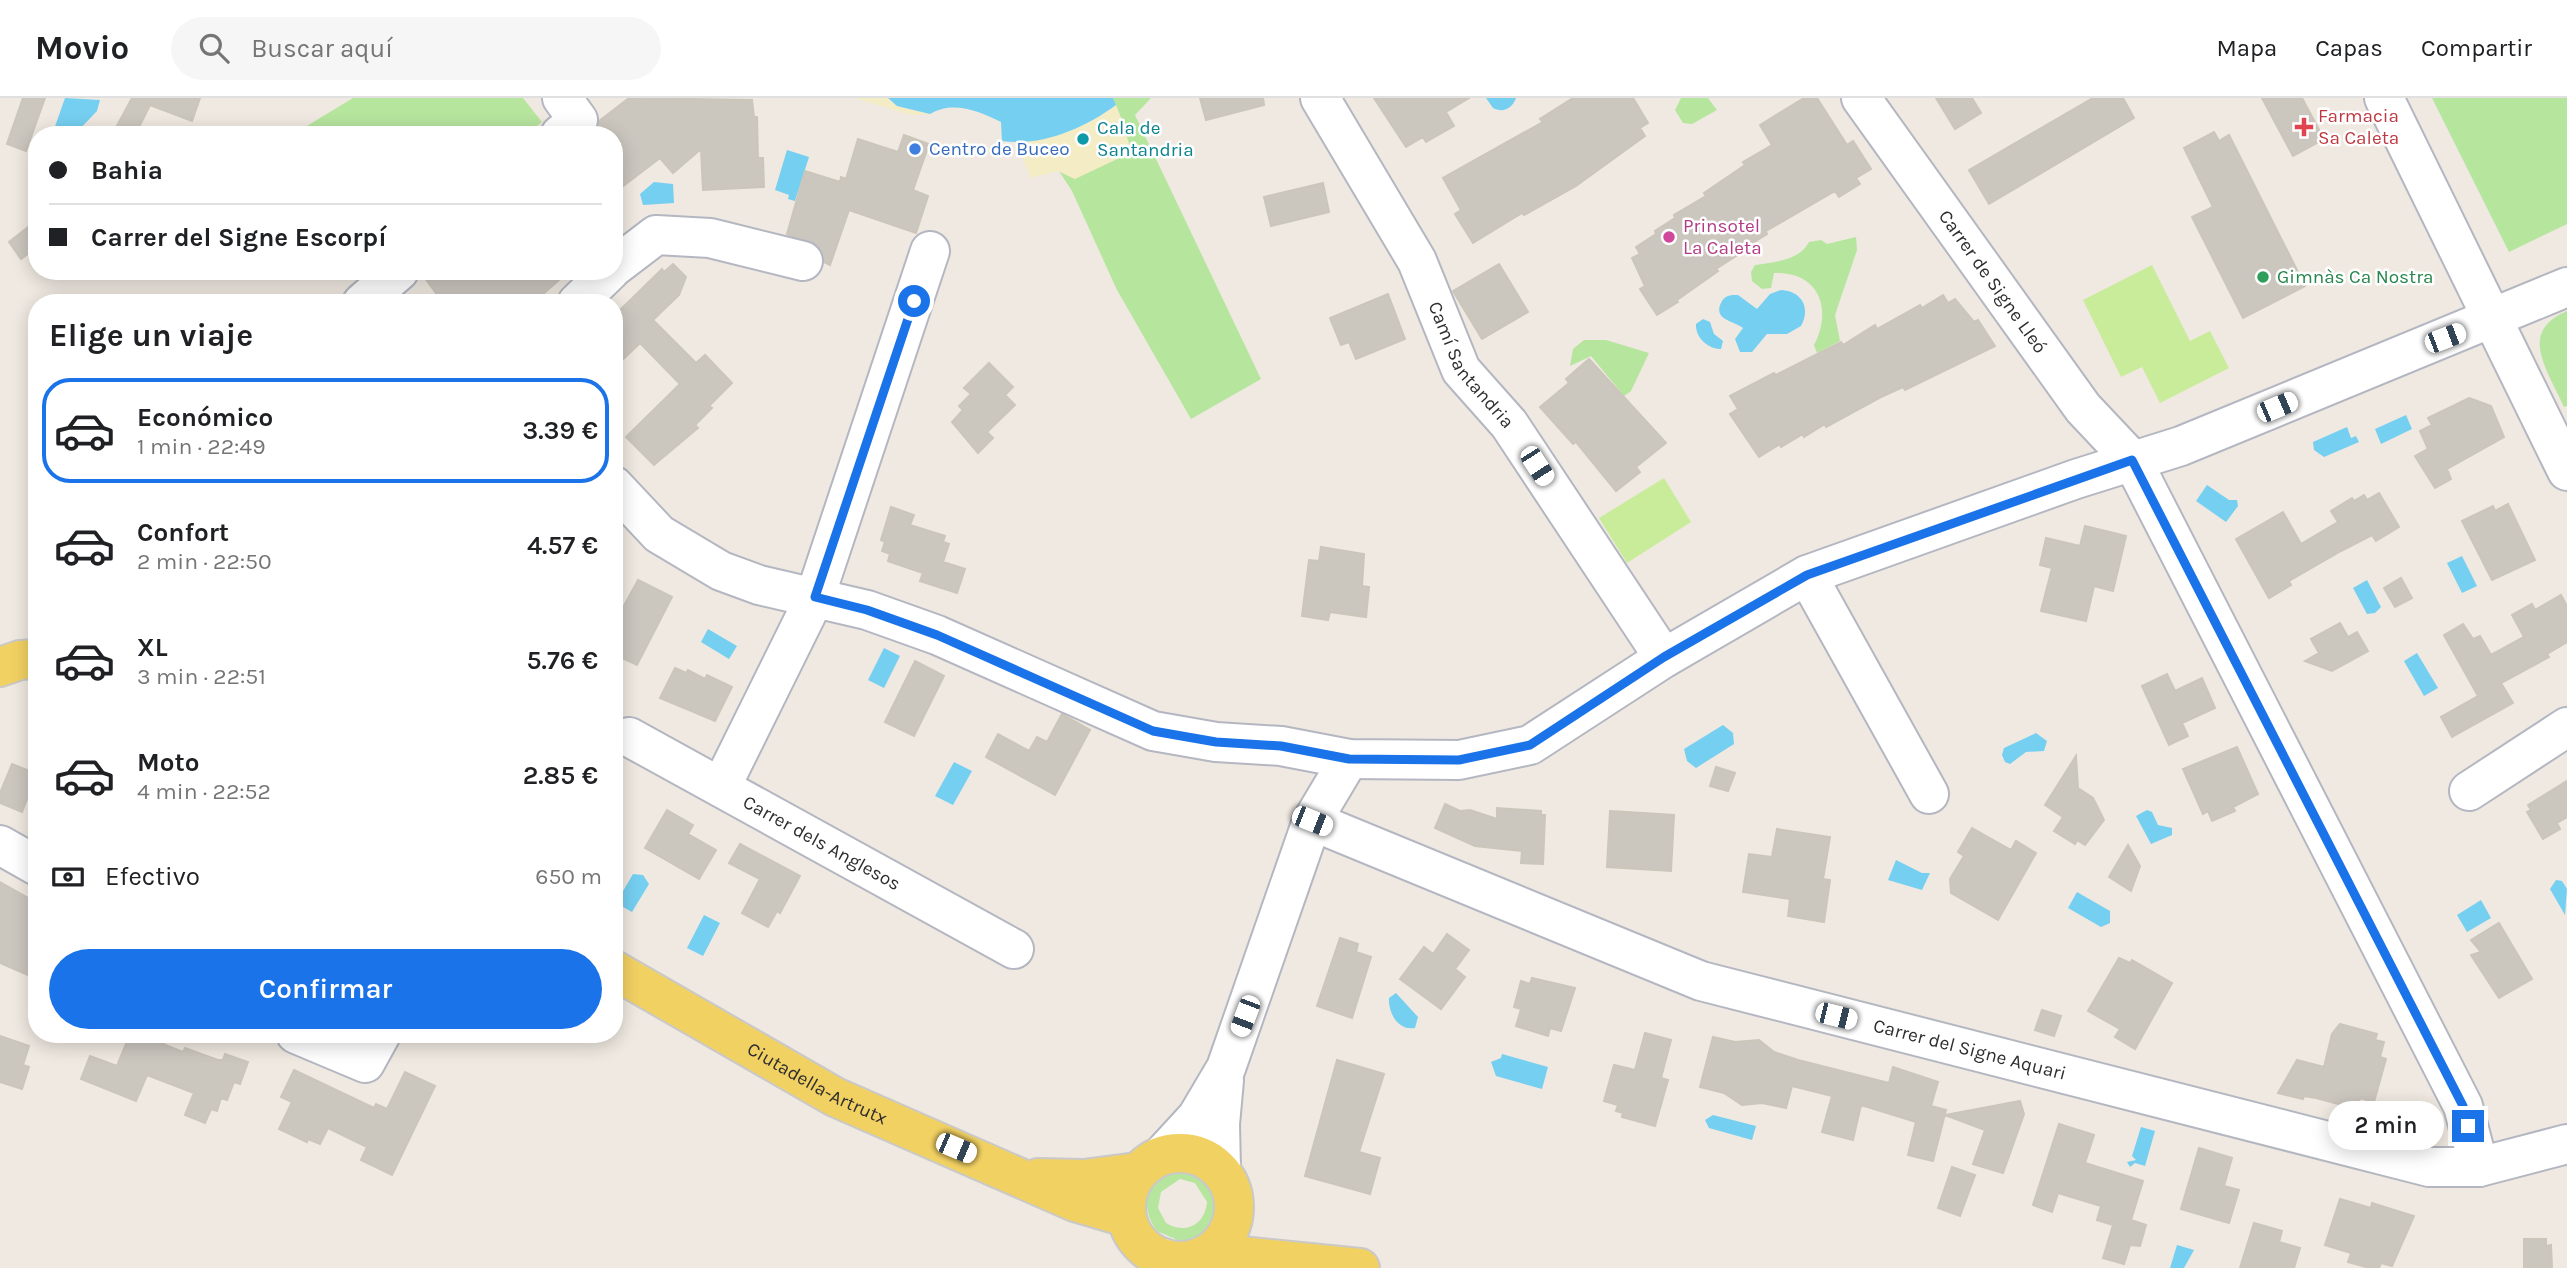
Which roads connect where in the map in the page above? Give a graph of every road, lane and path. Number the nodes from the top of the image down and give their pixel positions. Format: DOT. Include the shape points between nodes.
graph roads {
  1 [pos="562,98"];
  2 [pos="1320,98"];
  3 [pos="1861,98"];
  4 [pos="2384,98"];
  5 [pos="571,126"];
  6 [pos="930,251"];
  7 [pos="623,260"];
  8 [pos="803,261"];
  9 [pos="389,280"];
  10 [pos="601,280"];
  11 [pos="2567,287"];
  12 [pos="372,294"];
  13 [pos="586,294"];
  14 [pos="2491,320"];
  15 [pos="2132,460"];
  16 [pos="2567,471"];
  17 [pos="623,496"];
  18 [pos="1807,575"];
  19 [pos="815,597"];
  20 [pos="1664,657"];
  21 [pos="28,660"];
  22 [pos="0,667"];
  23 [pos="2567,727"];
  24 [pos="629,737"];
  25 [pos="1349,759"];
  26 [pos="721,787"];
  27 [pos="2469,790"];
  28 [pos="1929,794"];
  29 [pos="1312,821"];
  30 [pos="0,845"];
  31 [pos="28,861"];
  32 [pos="1014,949"];
  33 [pos="623,975"];
  34 [pos="317,1043"];
  35 [pos="376,1043"];
  36 [pos="1226,1068"];
  37 [pos="2567,1144"];
  38 [pos="1150,1163"];
  39 [pos="2479,1167"];
  40 [pos="1221,1169"];
  41 [pos="1028,1178"];
  42 [pos="1235,1213"];
  43 [pos="1126,1217"];
  44 [pos="1184,1261"];
  45 [pos="1306,1261"];
  46 [pos="1360,1268"];
  1 -- 5 [label="street" via="578,120"];
  2 -- 20 [label="street, Camí Santandria" via="1417,261 1461,370 1509,424"];
  3 -- 15 [label="street, Carrer de Signe Lleó" via="2084,408"];
  4 -- 14 [label="street"];
  6 -- 19 [label="street"];
  7 -- 8 [label="street" via="656,235 710,238"];
  9 -- 12 [label="street"];
  10 -- 13 [label="street"];
  11 -- 14 [label="street"];
  14 -- 15 [label="street" via="2181,446"];
  14 -- 16 [label="street"];
  15 -- 18 [label="street"];
  15 -- 39 [label="street, Carrer de Signe Lleó" via="2463,1106"];
  17 -- 19 [label="street" via="659,534 721,571"];
  18 -- 20 [label="street"];
  18 -- 28 [label="street"];
  19 -- 25 [label="street" via="937,635 1153,731"];
  19 -- 26 [label="street"];
  20 -- 25 [label="street" via="1530,745 1459,760"];
  21 -- 22 [label="main road"];
  23 -- 27 [label="street"];
  24 -- 26 [label="street, Carrer dels Anglesos"];
  25 -- 29 [label="street"];
  26 -- 32 [label="street, Carrer dels Anglesos"];
  29 -- 36 [label="street"];
  29 -- 39 [label="street, Carrer del Signe Aquari" via="1701,981 2429,1167"];
  30 -- 31 [label="street"];
  33 -- 41 [label="main road, Ciutadella-Artrutx" via="835,1097"];
  34 -- 35 [label="street" via="365,1063"];
  36 -- 38 [label="street" via="1198,1117"];
  36 -- 40 [label="street"];
  37 -- 39 [label="street, Carrer del Signe Aquari"];
  38 -- 40 [label="main road" via="1193,1153"];
  38 -- 41 [label="main road" via="1084,1179"];
  38 -- 43 [label="main road" via="1126,1201"];
  40 -- 42 [label="main road" via="1233,1190"];
  41 -- 43 [label="main road, Ciutadella-Artrutx" via="1075,1202"];
  42 -- 44 [label="main road" via="1225,1239"];
  42 -- 45 [label="main road" via="1275,1246"];
  43 -- 44 [label="main road" via="1145,1249"];
  44 -- 45 [label="main road"];
  45 -- 46 [label="main road"];
}
